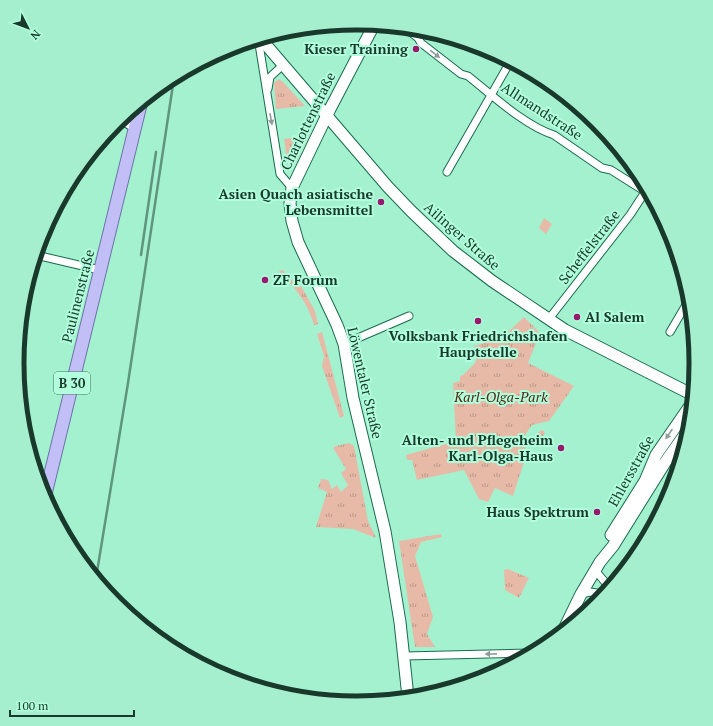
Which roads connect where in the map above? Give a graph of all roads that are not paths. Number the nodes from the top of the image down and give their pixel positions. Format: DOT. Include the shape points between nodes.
graph roads {
  1 [pos="371,31"];
  2 [pos="415,36"];
  3 [pos="264,44"];
  4 [pos="259,45"];
  5 [pos="283,65"];
  6 [pos="507,67"];
  7 [pos="266,94"];
  8 [pos="492,94"];
  9 [pos="139,112"];
  10 [pos="327,116"];
  11 [pos="126,123"];
  12 [pos="134,128"];
  13 [pos="447,172"];
  14 [pos="637,185"];
  15 [pos="292,188"];
  16 [pos="643,196"];
  17 [pos="42,256"];
  18 [pos="100,270"];
  19 [pos="684,308"];
  20 [pos="409,316"];
  21 [pos="548,320"];
  22 [pos="670,332"];
  23 [pos="344,344"];
  24 [pos="687,392"];
  25 [pos="685,413"];
  26 [pos="680,441"];
  27 [pos="48,486"];
  28 [pos="604,557"];
  29 [pos="595,570"];
  30 [pos="606,582"];
  31 [pos="596,593"];
  32 [pos="582,594"];
  33 [pos="569,618"];
  34 [pos="519,653"];
  35 [pos="405,656"];
  36 [pos="408,692"];
  1 -- 10 [label="street, Charlottenstraße"];
  2 -- 8 [label="street, Allmandstraße, one-way" via="461,74 468,76"];
  3 -- 5 [label="street, Ailinger Straße"];
  4 -- 7 [label="street"];
  5 -- 7 [label="street" via="270,77"];
  5 -- 10 [label="street, Ailinger Straße"];
  6 -- 8 [label="street"];
  7 -- 15 [label="street, one-way" via="280,174"];
  8 -- 13 [label="street"];
  8 -- 14 [label="street, Allmandstraße" via="510,110 554,135 602,168 611,170"];
  9 -- 12 [label="main road, Paulinenstraße / B 30"];
  10 -- 15 [label="street, Charlottenstraße"];
  10 -- 21 [label="street, Ailinger Straße" via="388,187 434,233 481,274"];
  11 -- 12 [label="street"];
  12 -- 18 [label="main road, Paulinenstraße / B 30"];
  15 -- 23 [label="street, Löwentaler Straße" via="292,221 298,242"];
  16 -- 21 [label="street, Scheffelstraße"];
  17 -- 18 [label="street"];
  18 -- 27 [label="main road, Paulinenstraße / B 30"];
  19 -- 22 [label="street"];
  20 -- 23 [label="street"];
  21 -- 24 [label="street, Ailinger Straße"];
  23 -- 35 [label="street, Löwentaler Straße" via="353,398 385,531"];
  25 -- 28 [label="street, Ehlersstraße, one-way" via="656,455 606,543"];
  26 -- 28 [label="street, Ehlersstraße"];
  28 -- 29 [label="street, Ehlersstraße"];
  29 -- 30 [label="street"];
  29 -- 32 [label="street, Ehlersstraße"];
  31 -- 32 [label="street"];
  32 -- 33 [label="street, Ehlersstraße"];
  34 -- 35 [label="street, one-way"];
  35 -- 36 [label="street, Löwentaler Straße"];
}
